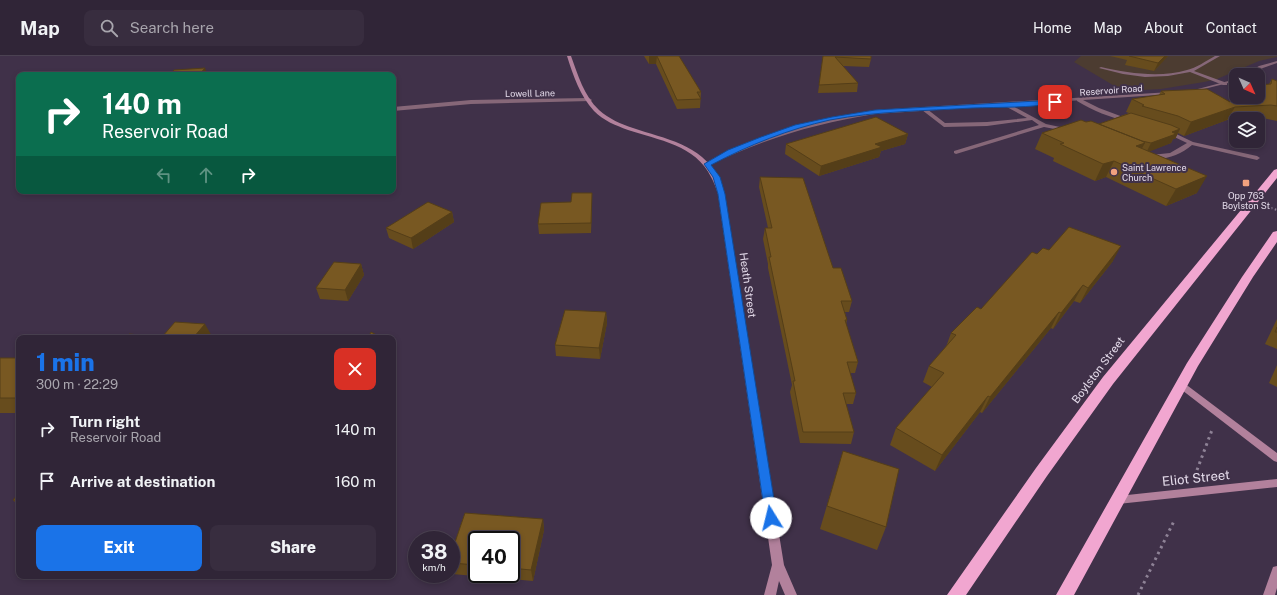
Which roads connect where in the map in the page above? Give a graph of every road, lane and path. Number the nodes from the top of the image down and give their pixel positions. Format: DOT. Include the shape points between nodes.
graph roads {
  1 [pos="569,56"];
  2 [pos="1218,56"];
  3 [pos="1277,62"];
  4 [pos="1101,68"];
  5 [pos="1259,68"];
  6 [pos="1190,71"];
  7 [pos="1229,83"];
  8 [pos="1225,84"];
  9 [pos="1189,91"];
  10 [pos="1177,92"];
  11 [pos="588,100"];
  12 [pos="1079,100"];
  13 [pos="1007,104"];
  14 [pos="396,109"];
  15 [pos="925,110"];
  16 [pos="1031,119"];
  17 [pos="1135,122"];
  18 [pos="1044,125"];
  19 [pos="1164,131"];
  20 [pos="1077,132"];
  21 [pos="1191,143"];
  22 [pos="956,152"];
  23 [pos="1144,156"];
  24 [pos="1257,158"];
  25 [pos="708,164"];
  26 [pos="1277,172"];
  27 [pos="1277,234"];
  28 [pos="1181,385"];
  29 [pos="1214,428"];
  30 [pos="1277,458"];
  31 [pos="1197,470"];
  32 [pos="1277,483"];
  33 [pos="1118,500"];
  34 [pos="1175,519"];
  35 [pos="778,565"];
  36 [pos="1277,571"];
  37 [pos="770,595"];
  38 [pos="792,595"];
  39 [pos="956,595"];
  40 [pos="1065,595"];
  41 [pos="1138,595"];
  42 [pos="1269,595"];
  1 -- 11 [label="street, Heath Street"];
  2 -- 6 [label="street"];
  3 -- 5 [label="street"];
  4 -- 6 [label="street" via="1146,76 1174,75"];
  6 -- 8 [label="street"];
  7 -- 8 [label="street"];
  8 -- 9 [label="street"];
  10 -- 12 [label="street, Reservoir Road"];
  11 -- 14 [label="street, Lowell Lane" via="471,102"];
  11 -- 25 [label="street, Heath Street" via="603,116 615,123 684,146"];
  12 -- 13 [label="street, Reservoir Road"];
  12 -- 17 [label="street" via="1106,114"];
  13 -- 15 [label="street, Reservoir Road"];
  13 -- 16 [label="street"];
  15 -- 16 [label="street" via="944,125"];
  15 -- 25 [label="street, Reservoir Road" via="875,112 832,118 757,141"];
  16 -- 18 [label="street"];
  18 -- 20 [label="street"];
  18 -- 22 [label="street"];
  19 -- 21 [label="street"];
  21 -- 23 [label="street" via="1180,152 1166,157"];
  21 -- 24 [label="street"];
  25 -- 35 [label="street, Heath Street" via="716,177 721,194"];
  26 -- 39 [label="highway, Boylston Street" via="1092,402"];
  27 -- 28 [label="highway" via="1218,321"];
  28 -- 30 [label="street"];
  28 -- 33 [label="highway"];
  29 -- 31 [label="path" via="1210,432"];
  32 -- 33 [label="street, Eliot Street"];
  33 -- 40 [label="highway"];
  34 -- 41 [label="path"];
  35 -- 37 [label="street"];
  35 -- 38 [label="street, Heath Street"];
  36 -- 42 [label="street"];
}
